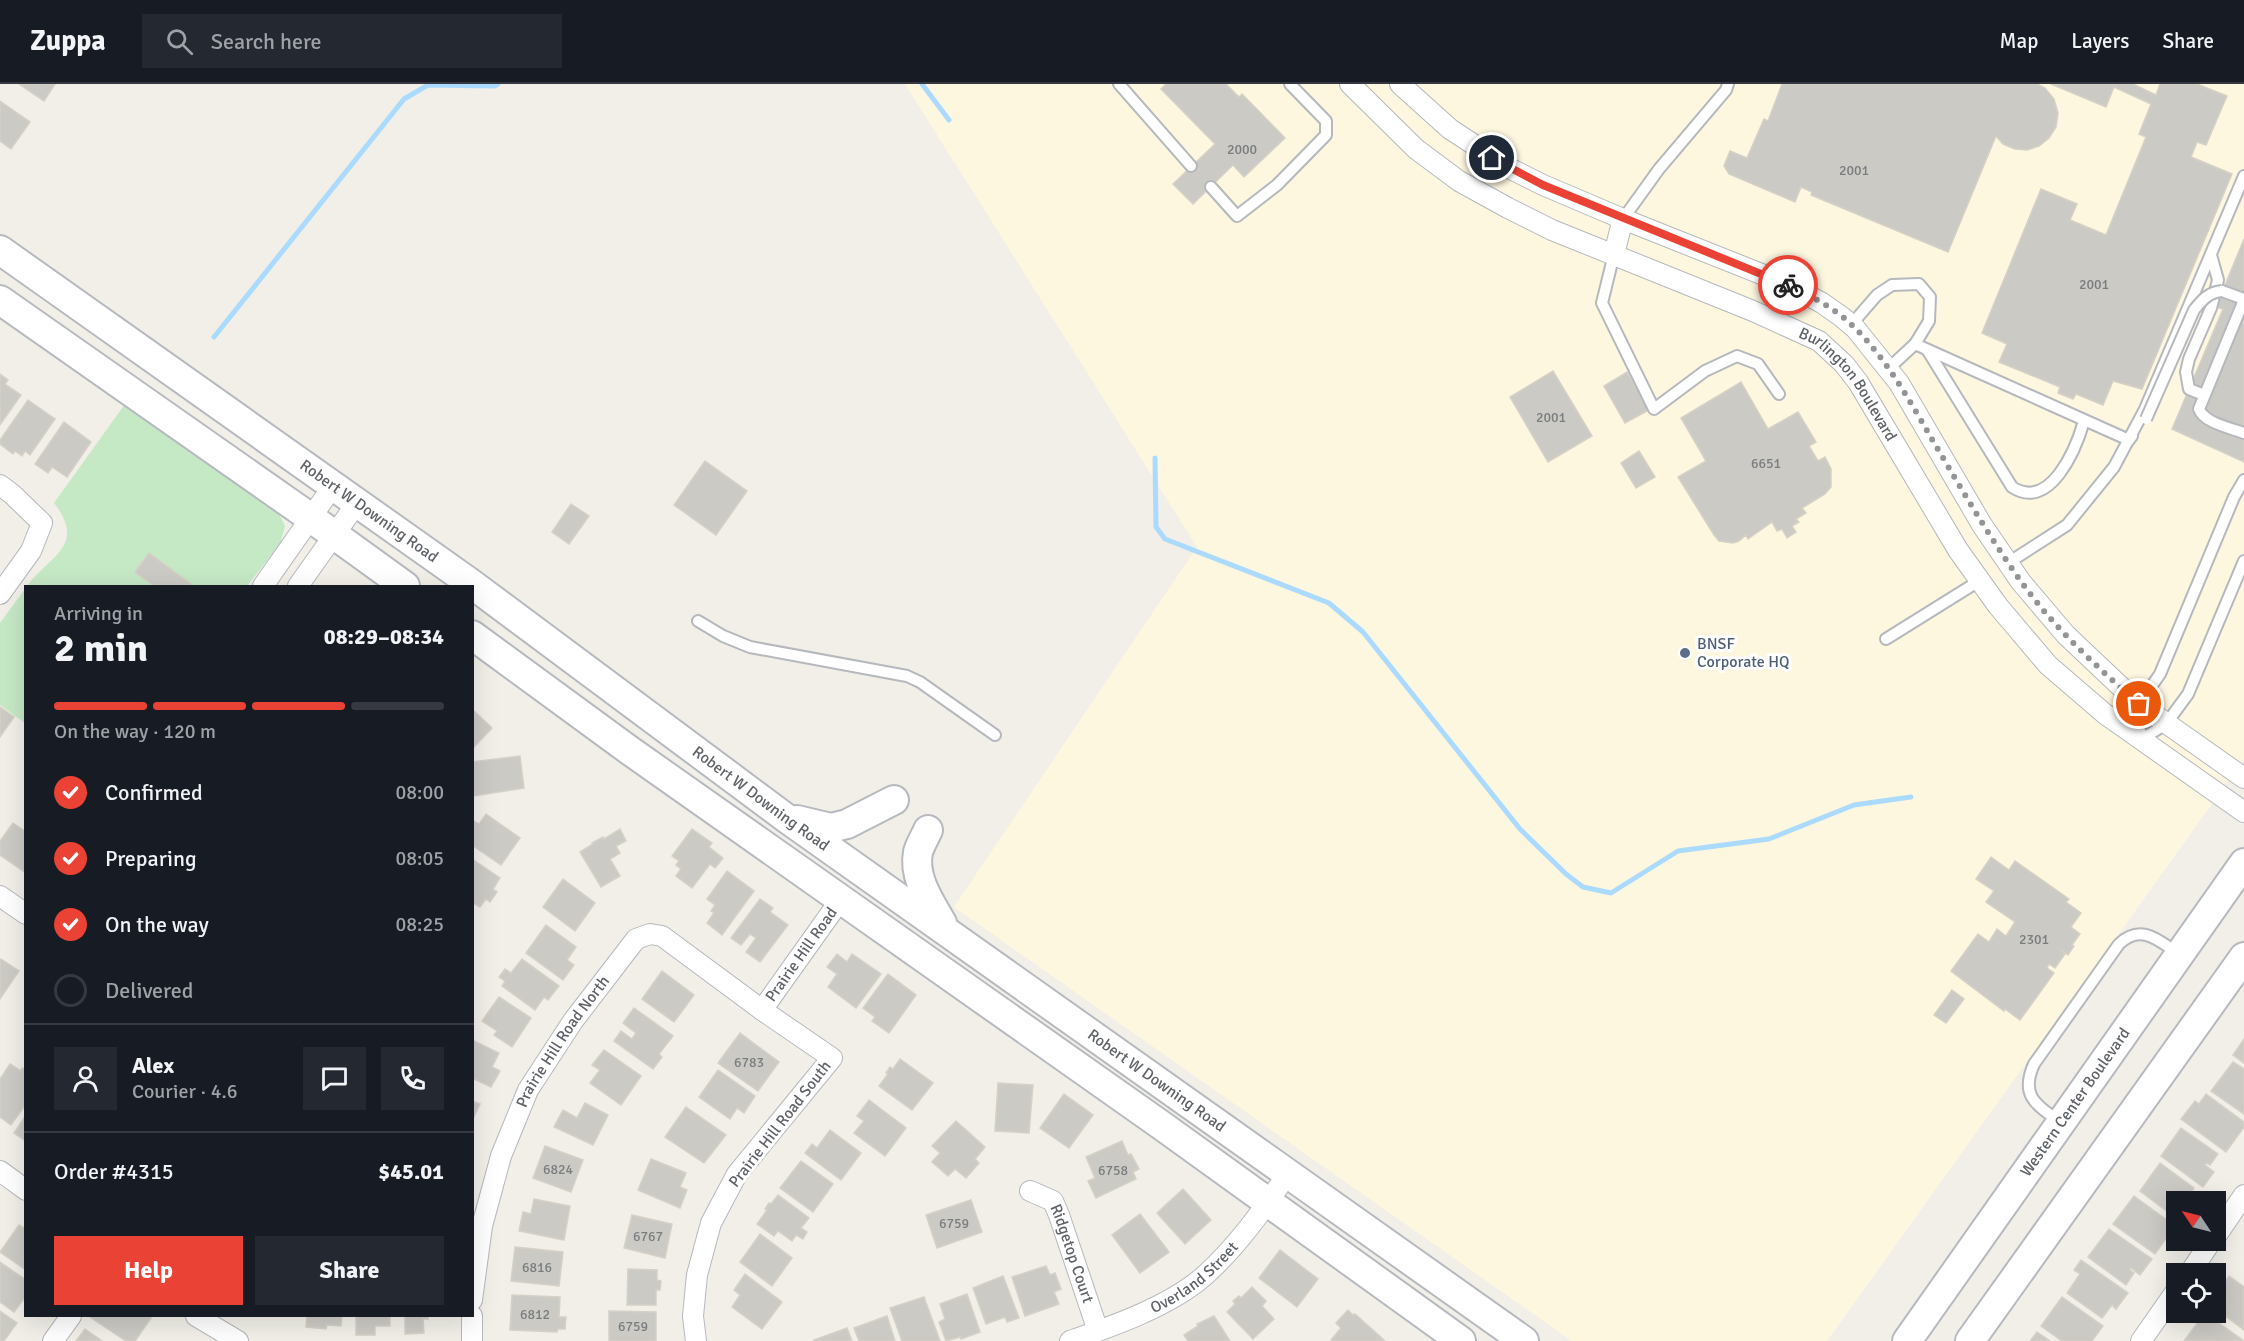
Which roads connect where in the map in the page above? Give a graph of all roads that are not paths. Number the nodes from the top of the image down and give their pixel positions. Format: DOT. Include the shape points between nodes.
graph roads {
  1 [pos="1119,84"];
  2 [pos="1290,84"];
  3 [pos="1350,84"];
  4 [pos="1400,84"];
  5 [pos="1728,84"];
  6 [pos="1191,166"];
  7 [pos="2244,176"];
  8 [pos="1211,187"];
  9 [pos="1623,219"];
  10 [pos="0,250"];
  11 [pos="1614,254"];
  12 [pos="2211,255"];
  13 [pos="2244,299"];
  14 [pos="0,300"];
  15 [pos="1851,325"];
  16 [pos="1866,342"];
  17 [pos="1915,344"];
  18 [pos="1928,350"];
  19 [pos="1844,364"];
  20 [pos="1888,369"];
  21 [pos="1779,394"];
  22 [pos="2204,395"];
  23 [pos="2085,421"];
  24 [pos="2244,432"];
  25 [pos="2128,440"];
  26 [pos="2244,480"];
  27 [pos="0,485"];
  28 [pos="333,486"];
  29 [pos="357,503"];
  30 [pos="311,518"];
  31 [pos="335,535"];
  32 [pos="2244,561"];
  33 [pos="2008,562"];
  34 [pos="1978,578"];
  35 [pos="264,585"];
  36 [pos="299,585"];
  37 [pos="404,585"];
  38 [pos="473,585"];
  39 [pos="474,586"];
  40 [pos="0,594"];
  41 [pos="698,621"];
  42 [pos="474,636"];
  43 [pos="1886,639"];
  44 [pos="2139,704"];
  45 [pos="2166,724"];
  46 [pos="995,735"];
  47 [pos="2140,740"];
  48 [pos="2244,778"];
  49 [pos="894,800"];
  50 [pos="2244,812"];
  51 [pos="786,818"];
  52 [pos="928,830"];
  53 [pos="2244,862"];
  54 [pos="0,896"];
  55 [pos="841,899"];
  56 [pos="24,913"];
  57 [pos="948,933"];
  58 [pos="2179,954"];
  59 [pos="2244,957"];
  60 [pos="762,1010"];
  61 [pos="2060,1122"];
  62 [pos="0,1171"];
  63 [pos="1288,1173"];
  64 [pos="24,1189"];
  65 [pos="1030,1191"];
  66 [pos="2244,1195"];
  67 [pos="1268,1202"];
  68 [pos="2226,1221"];
  69 [pos="474,1287"];
  70 [pos="2166,1305"];
  71 [pos="70,1317"];
  72 [pos="198,1317"];
  73 [pos="472,1317"];
  74 [pos="1098,1331"];
  75 [pos="1454,1339"];
  76 [pos="53,1341"];
  77 [pos="238,1341"];
  78 [pos="472,1341"];
  79 [pos="696,1341"];
  80 [pos="1070,1341"];
  81 [pos="1524,1341"];
  82 [pos="1907,1341"];
  83 [pos="1970,1341"];
  84 [pos="2141,1341"];
  1 -- 6 [label="lane"];
  2 -- 8 [label="lane" via="1326,121 1326,135 1277,185 1237,216"];
  3 -- 11 [label="street, Burlington Boulevard" via="1416,149 1459,181 1552,230"];
  4 -- 9 [label="street" via="1450,129 1492,158"];
  5 -- 9 [label="lane"];
  7 -- 12 [label="lane"];
  9 -- 11 [label="street"];
  9 -- 15 [label="street" via="1789,285"];
  10 -- 28 [label="main road, Robert W Downing Road"];
  11 -- 19 [label="street, Burlington Boulevard" via="1816,340"];
  11 -- 21 [label="lane" via="1602,303 1654,410 1706,371 1737,356 1758,364"];
  12 -- 22 [label="lane" via="2218,280 2186,372 2189,389"];
  12 -- 25 [label="lane" via="2145,410"];
  13 -- 22 [label="lane"];
  13 -- 25 [label="lane, bridge" via="2213,292 2194,310 2146,418"];
  14 -- 30 [label="main road"];
  15 -- 16 [label="street"];
  15 -- 17 [label="lane" via="1877,295 1892,285 1919,284 1930,297 1929,321"];
  16 -- 19 [label="street"];
  16 -- 20 [label="street"];
  17 -- 18 [label="lane"];
  17 -- 20 [label="lane"];
  18 -- 23 [label="lane"];
  18 -- 23 [label="lane" via="2012,488 2023,494 2045,488 2060,473 2073,453"];
  19 -- 34 [label="street, Burlington Boulevard"];
  20 -- 33 [label="street"];
  22 -- 24 [label="lane" via="2201,414"];
  23 -- 25 [label="lane"];
  25 -- 33 [label="lane" via="2114,467 2067,525"];
  26 -- 44 [label="lane" via="2160,674"];
  27 -- 40 [label="street" via="42,524 31,551"];
  28 -- 29 [label="main road, Robert W Downing Road"];
  28 -- 30 [label="street"];
  29 -- 31 [label="street"];
  29 -- 38 [label="main road, Robert W Downing Road"];
  30 -- 31 [label="main road"];
  30 -- 35 [label="street"];
  31 -- 36 [label="street"];
  31 -- 37 [label="main road"];
  32 -- 45 [label="lane" via="2188,694"];
  33 -- 34 [label="street"];
  33 -- 44 [label="street" via="2066,635"];
  34 -- 43 [label="lane"];
  34 -- 47 [label="street, Burlington Boulevard" via="2048,665"];
  39 -- 51 [label="main road, Robert W Downing Road"];
  41 -- 46 [label="lane" via="750,647 907,676"];
  42 -- 55 [label="main road, Robert W Downing Road"];
  44 -- 45 [label="street"];
  44 -- 47 [label="lane"];
  45 -- 47 [label="lane"];
  45 -- 48 [label="street"];
  47 -- 50 [label="street, Burlington Boulevard"];
  49 -- 51 [label="main road" via="831,828"];
  51 -- 57 [label="main road, Robert W Downing Road"];
  52 -- 57 [label="main road" via="918,852 919,871 923,891"];
  53 -- 58 [label="main road, Western Center Boulevard"];
  54 -- 56 [label="street"];
  55 -- 60 [label="street, Prairie Hill Road"];
  55 -- 67 [label="main road, Robert W Downing Road"];
  57 -- 63 [label="main road, Robert W Downing Road"];
  58 -- 61 [label="main road, Western Center Boulevard"];
  58 -- 61 [label="lane" via="2152,937 2136,933 2127,936 2034,1064 2028,1090 2033,1101"];
  59 -- 83 [label="main road"];
  60 -- 69 [label="street, Prairie Hill Road North" via="662,936 650,934 636,939 573,1021 528,1090 501,1156 485,1216"];
  60 -- 79 [label="street, Prairie Hill Road South" via="832,1058 737,1174 711,1224 697,1275 693,1316"];
  61 -- 82 [label="main road, Western Center Boulevard"];
  62 -- 64 [label="street"];
  63 -- 67 [label="street, Overland Street"];
  63 -- 81 [label="main road, Robert W Downing Road"];
  65 -- 74 [label="street, Ridgetop Court" via="1053,1201"];
  66 -- 68 [label="street"];
  67 -- 74 [label="street, Overland Street" via="1202,1278 1156,1306"];
  67 -- 75 [label="main road, Robert W Downing Road"];
  70 -- 84 [label="street"];
  71 -- 76 [label="street"];
  72 -- 77 [label="street"];
  73 -- 78 [label="street"];
  74 -- 80 [label="street, Overland Street"];
}
